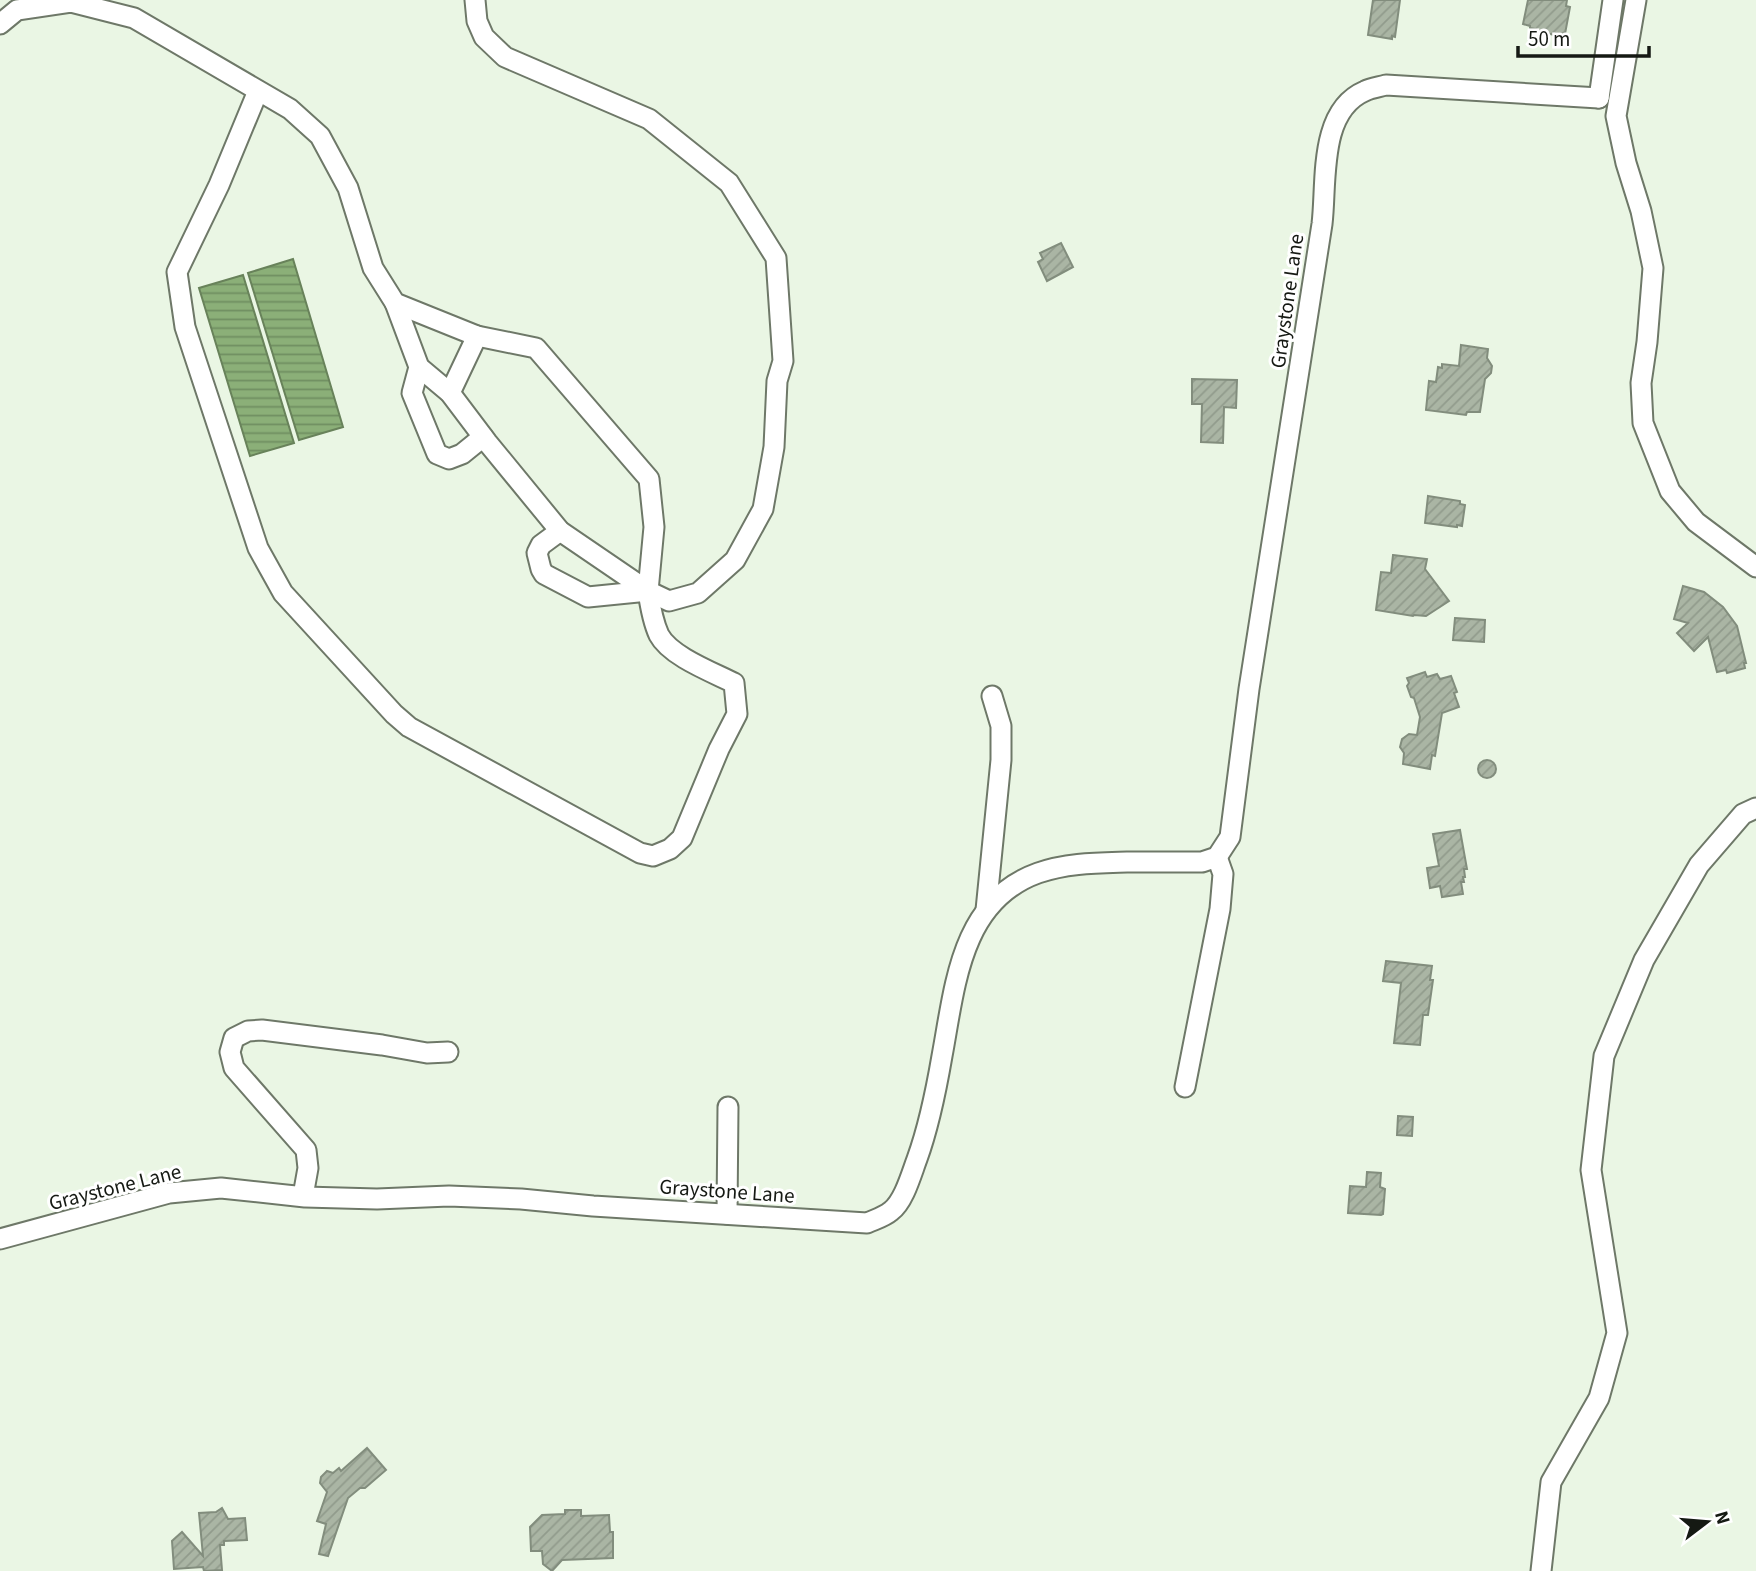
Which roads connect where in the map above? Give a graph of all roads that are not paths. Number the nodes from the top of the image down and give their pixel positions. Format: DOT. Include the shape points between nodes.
graph roads {
  1 [pos="475,0"];
  2 [pos="1613,0"];
  3 [pos="1636,0"];
  4 [pos="0,24"];
  5 [pos="258,91"];
  6 [pos="1599,98"];
  7 [pos="1616,116"];
  8 [pos="395,303"];
  9 [pos="477,336"];
  10 [pos="419,367"];
  11 [pos="450,393"];
  12 [pos="483,437"];
  13 [pos="561,531"];
  14 [pos="1756,566"];
  15 [pos="648,591"];
  16 [pos="992,696"];
  17 [pos="1756,808"];
  18 [pos="1217,857"];
  19 [pos="986,910"];
  20 [pos="448,1052"];
  21 [pos="1185,1087"];
  22 [pos="728,1107"];
  23 [pos="303,1196"];
  24 [pos="727,1214"];
  25 [pos="0,1239"];
  26 [pos="1541,1571"];
  1 -- 15 [label="street" via="484,37 505,57 649,119 729,183 776,258 783,361 763,509 735,560 698,593 669,601"];
  2 -- 6 [label="street"];
  3 -- 7 [label="street"];
  4 -- 5 [label="street" via="17,10 71,2 134,18"];
  5 -- 8 [label="street" via="290,109 320,136 348,188 373,268"];
  5 -- 15 [label="street" via="177,272 185,327 258,548 283,593 409,727 653,856 682,838 737,714 734,683 672,651 659,635"];
  6 -- 7 [label="street"];
  6 -- 18 [label="street, Graystone Lane" via="1386,85 1354,97 1338,116 1328,150 1323,216 1230,836"];
  7 -- 14 [label="street" via="1653,268 1641,383 1643,423 1670,491 1696,522"];
  8 -- 9 [label="street"];
  8 -- 10 [label="street"];
  9 -- 11 [label="street"];
  9 -- 15 [label="street" via="536,348 649,479 654,527"];
  10 -- 11 [label="street"];
  10 -- 12 [label="street" via="412,393 437,454 449,458 463,454"];
  11 -- 12 [label="street"];
  12 -- 13 [label="street"];
  13 -- 15 [label="street"];
  13 -- 15 [label="street" via="537,553 544,574 588,597"];
  16 -- 19 [label="street" via="1001,726 1001,760"];
  17 -- 26 [label="street" via="1743,814 1699,865 1644,960 1605,1056 1591,1170 1617,1333 1599,1398 1551,1482"];
  18 -- 19 [label="street, Graystone Lane" via="1202,862 1059,867 1018,883"];
  18 -- 21 [label="street" via="1223,874 1220,909"];
  19 -- 24 [label="street, Graystone Lane" via="959,967 931,1112 908,1184 894,1209 867,1223"];
  20 -- 23 [label="street" via="262,1030 234,1038 230,1052 234,1069 306,1150"];
  22 -- 24 [label="street"];
  23 -- 24 [label="street, Graystone Lane" via="522,1199"];
  23 -- 25 [label="street, Graystone Lane" via="221,1188 169,1193"];
}
